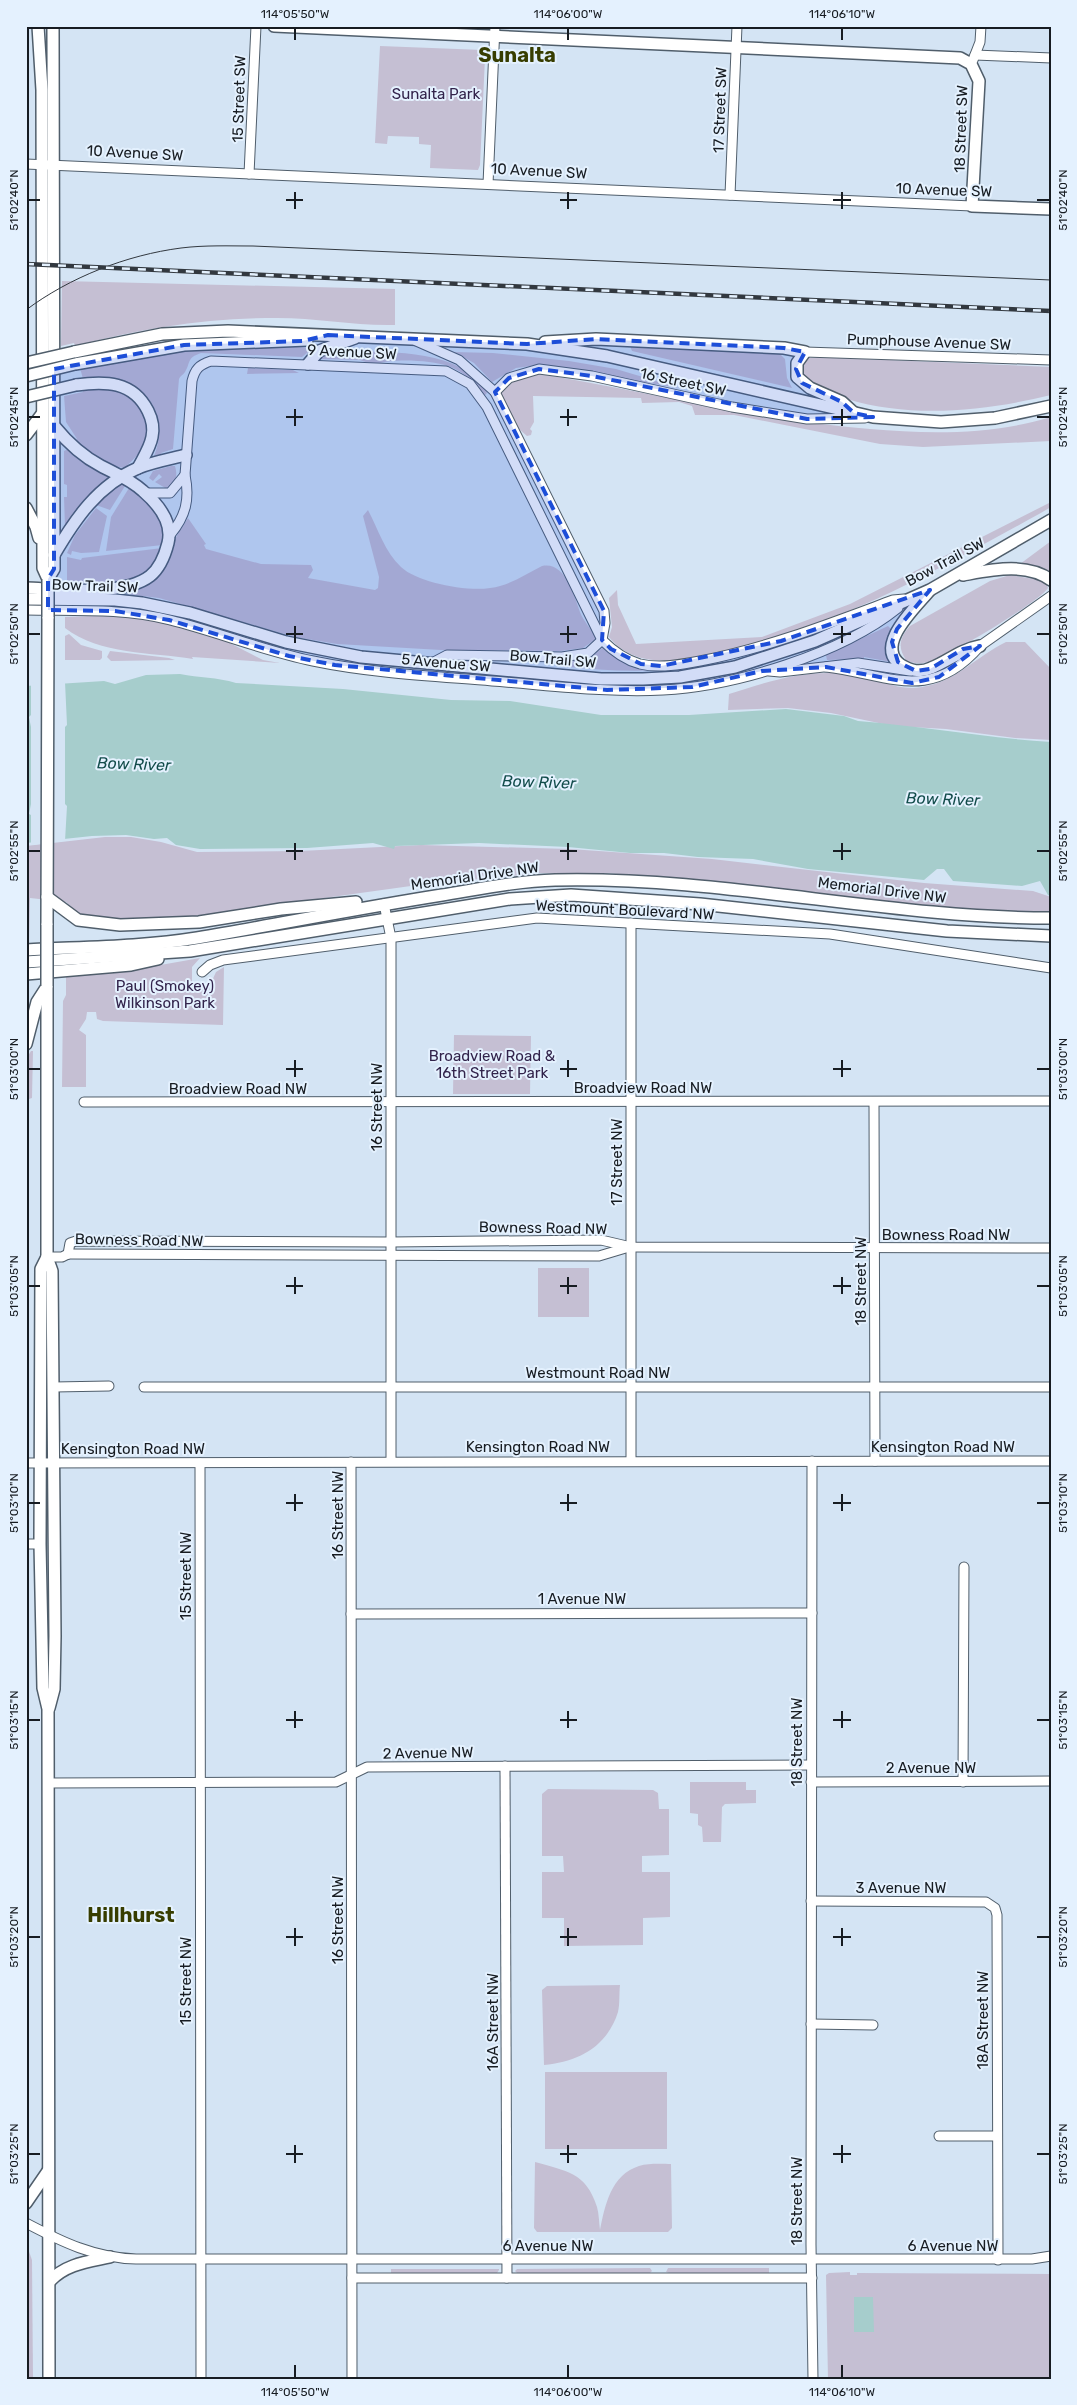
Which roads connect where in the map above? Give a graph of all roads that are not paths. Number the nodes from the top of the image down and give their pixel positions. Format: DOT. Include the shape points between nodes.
graph roads {
  1 [pos="38,26"];
  2 [pos="53,26"];
  3 [pos="256,26"];
  4 [pos="274,26"];
  5 [pos="737,26"];
  6 [pos="981,26"];
  7 [pos="495,31"];
  8 [pos="736,46"];
  9 [pos="1051,58"];
  10 [pos="973,59"];
  11 [pos="26,164"];
  12 [pos="48,164"];
  13 [pos="249,174"];
  14 [pos="488,184"];
  15 [pos="730,195"];
  16 [pos="972,206"];
  17 [pos="1051,210"];
  18 [pos="328,335"];
  19 [pos="359,336"];
  20 [pos="412,339"];
  21 [pos="527,344"];
  22 [pos="805,352"];
  23 [pos="1051,360"];
  24 [pos="26,363"];
  25 [pos="308,364"];
  26 [pos="26,376"];
  27 [pos="495,392"];
  28 [pos="26,397"];
  29 [pos="1051,406"];
  30 [pos="854,413"];
  31 [pos="42,414"];
  32 [pos="873,418"];
  33 [pos="54,426"];
  34 [pos="26,435"];
  35 [pos="186,454"];
  36 [pos="138,468"];
  37 [pos="185,475"];
  38 [pos="124,476"];
  39 [pos="146,493"];
  40 [pos="26,508"];
  41 [pos="1051,520"];
  42 [pos="170,535"];
  43 [pos="48,556"];
  44 [pos="956,576"];
  45 [pos="1051,580"];
  46 [pos="26,588"];
  47 [pos="930,590"];
  48 [pos="1051,596"];
  49 [pos="910,598"];
  50 [pos="26,599"];
  51 [pos="26,610"];
  52 [pos="602,640"];
  53 [pos="980,646"];
  54 [pos="430,664"];
  55 [pos="826,667"];
  56 [pos="762,671"];
  57 [pos="916,671"];
  58 [pos="47,897"];
  59 [pos="384,904"];
  60 [pos="372,906"];
  61 [pos="387,918"];
  62 [pos="1051,918"];
  63 [pos="632,923"];
  64 [pos="1051,936"];
  65 [pos="391,938"];
  66 [pos="26,950"];
  67 [pos="190,952"];
  68 [pos="26,962"];
  69 [pos="1051,968"];
  70 [pos="202,972"];
  71 [pos="26,974"];
  72 [pos="46,986"];
  73 [pos="26,1044"];
  74 [pos="1051,1101"];
  75 [pos="84,1102"];
  76 [pos="391,1102"];
  77 [pos="631,1102"];
  78 [pos="874,1102"];
  79 [pos="391,1242"];
  80 [pos="631,1247"];
  81 [pos="1051,1248"];
  82 [pos="875,1249"];
  83 [pos="68,1254"];
  84 [pos="391,1254"];
  85 [pos="47,1257"];
  86 [pos="109,1386"];
  87 [pos="54,1387"];
  88 [pos="144,1387"];
  89 [pos="391,1387"];
  90 [pos="631,1387"];
  91 [pos="875,1387"];
  92 [pos="1051,1387"];
  93 [pos="1051,1460"];
  94 [pos="632,1461"];
  95 [pos="812,1461"];
  96 [pos="875,1461"];
  97 [pos="200,1462"];
  98 [pos="351,1462"];
  99 [pos="391,1462"];
  100 [pos="26,1463"];
  101 [pos="54,1463"];
  102 [pos="40,1464"];
  103 [pos="26,1544"];
  104 [pos="40,1544"];
  105 [pos="964,1567"];
  106 [pos="812,1613"];
  107 [pos="351,1614"];
  108 [pos="48,1710"];
  109 [pos="811,1765"];
  110 [pos="505,1766"];
  111 [pos="351,1775"];
  112 [pos="1051,1781"];
  113 [pos="811,1782"];
  114 [pos="963,1782"];
  115 [pos="48,1783"];
  116 [pos="199,1783"];
  117 [pos="811,1901"];
  118 [pos="991,1906"];
  119 [pos="811,2024"];
  120 [pos="873,2025"];
  121 [pos="939,2136"];
  122 [pos="997,2136"];
  123 [pos="48,2171"];
  124 [pos="26,2203"];
  125 [pos="26,2223"];
  126 [pos="50,2236"];
  127 [pos="1051,2256"];
  128 [pos="110,2257"];
  129 [pos="1032,2259"];
  130 [pos="201,2260"];
  131 [pos="352,2260"];
  132 [pos="507,2260"];
  133 [pos="658,2260"];
  134 [pos="811,2260"];
  135 [pos="998,2260"];
  136 [pos="1051,2262"];
  137 [pos="352,2278"];
  138 [pos="507,2278"];
  139 [pos="658,2278"];
  140 [pos="812,2278"];
  141 [pos="50,2282"];
  142 [pos="49,2379"];
  143 [pos="201,2379"];
  144 [pos="352,2379"];
  145 [pos="813,2379"];
  1 -- 12 [label="main road"];
  2 -- 12 [label="main road"];
  3 -- 13 [label="street, 15 Street SW"];
  4 -- 7 [label="main road"];
  5 -- 8 [label="street, 17 Street SW"];
  6 -- 10 [label="street" via="980,42"];
  7 -- 8 [label="main road"];
  7 -- 14 [label="street"];
  8 -- 10 [label="main road"];
  8 -- 15 [label="street, 17 Street SW"];
  9 -- 10 [label="street"];
  10 -- 16 [label="main road, 18 Street SW" via="979,85"];
  11 -- 12 [label="street, 10 Avenue SW"];
  12 -- 13 [label="street, 10 Avenue SW"];
  12 -- 31 [label="main road"];
  12 -- 33 [label="main road"];
  13 -- 14 [label="street, 10 Avenue SW"];
  14 -- 15 [label="street, 10 Avenue SW"];
  15 -- 16 [label="street, 10 Avenue SW"];
  16 -- 17 [label="main road, 10 Avenue SW"];
  18 -- 19 [label="main road"];
  18 -- 24 [label="main road, bridge" via="189,332 139,338"];
  18 -- 26 [label="main road, bridge" via="303,341 227,341 184,345"];
  19 -- 20 [label="main road"];
  19 -- 25 [label="main road" via="319,351"];
  20 -- 21 [label="main road"];
  20 -- 27 [label="street" via="459,360"];
  21 -- 22 [label="main road" via="596,338 784,348"];
  21 -- 30 [label="main road" via="607,356"];
  22 -- 23 [label="street, Pumphouse Avenue SW"];
  22 -- 30 [label="main road" via="798,363 797,377 810,388 842,402"];
  25 -- 35 [label="street, 9 Avenue SW" via="211,361 202,364 196,369 192,381"];
  25 -- 52 [label="street, 9 Avenue SW" via="446,371 470,384 487,406"];
  27 -- 32 [label="street, 16 Street SW" via="509,378 539,370 592,376 807,420"];
  27 -- 52 [label="street" via="604,611"];
  28 -- 36 [label="main road, bridge" via="96,382 117,383 132,390 152,419 153,436"];
  29 -- 32 [label="main road" via="995,418 941,422"];
  30 -- 32 [label="main road"];
  31 -- 34 [label="main road"];
  31 -- 43 [label="main road"];
  33 -- 38 [label="main road" via="81,454"];
  33 -- 43 [label="main road"];
  35 -- 36 [label="main road"];
  35 -- 37 [label="street"];
  36 -- 38 [label="main road"];
  37 -- 39 [label="street" via="170,493"];
  37 -- 42 [label="street" via="188,487 185,512"];
  38 -- 39 [label="main road"];
  38 -- 43 [label="main road" via="84,508"];
  39 -- 42 [label="main road" via="160,508"];
  40 -- 43 [label="main road"];
  41 -- 44 [label="main road, Bow Trail SW"];
  42 -- 46 [label="main road" via="163,559 150,576 138,583 106,589"];
  43 -- 58 [label="main road, bridge" via="54,569 48,579"];
  44 -- 45 [label="main road" via="991,570 1027,570"];
  44 -- 47 [label="main road, Bow Trail SW"];
  47 -- 49 [label="main road, Bow Trail SW"];
  47 -- 57 [label="main road" via="898,629 892,642 892,652 898,662"];
  48 -- 53 [label="street"];
  49 -- 52 [label="street" via="893,600 781,641 661,666 626,659"];
  49 -- 54 [label="main road, Bow Trail SW" via="782,653 735,667 680,677 602,679"];
  49 -- 56 [label="street, 5 Avenue SW" via="888,616 832,647"];
  50 -- 54 [label="main road, Bow Trail SW" via="142,603 190,613 316,649"];
  51 -- 56 [label="street, 5 Avenue SW" via="142,614 314,661 428,676 647,690 692,687"];
  52 -- 54 [label="street" via="588,653 562,657 447,655"];
  53 -- 55 [label="street" via="972,656 939,677 912,683"];
  53 -- 57 [label="main road" via="963,649 930,669"];
  55 -- 56 [label="street"];
  55 -- 57 [label="street" via="858,663"];
  58 -- 60 [label="main road" via="78,920 120,925 199,922 356,902"];
  58 -- 72 [label="main road, bridge"];
  59 -- 60 [label="main road, Memorial Drive NW"];
  59 -- 61 [label="street, 16 Street NW"];
  59 -- 62 [label="main road, Memorial Drive NW" via="518,883 586,880 662,882 922,911"];
  60 -- 66 [label="main road, Memorial Drive NW" via="160,943"];
  61 -- 64 [label="main road, Memorial Drive NW" via="510,899 571,895 700,904 947,931"];
  61 -- 65 [label="street, 16 Street NW"];
  61 -- 67 [label="main road, Memorial Drive NW"];
  63 -- 65 [label="street, Westmount Boulevard NW" via="537,918"];
  63 -- 69 [label="street, Westmount Boulevard NW" via="830,934"];
  63 -- 77 [label="street, 17 Street NW"];
  65 -- 70 [label="street, Westmount Boulevard NW" via="223,960"];
  65 -- 76 [label="street, 16 Street NW"];
  67 -- 68 [label="main road, Memorial Drive NW"];
  67 -- 71 [label="main road" via="131,965"];
  72 -- 73 [label="main road" via="37,1002"];
  72 -- 85 [label="main road"];
  74 -- 78 [label="street, Broadview Road NW"];
  75 -- 76 [label="street, Broadview Road NW"];
  76 -- 77 [label="street, Broadview Road NW"];
  76 -- 79 [label="street, 16 Street NW"];
  77 -- 78 [label="street, Broadview Road NW"];
  77 -- 80 [label="street, 17 Street NW"];
  78 -- 82 [label="street, 18 Street NW"];
  79 -- 80 [label="street, Bowness Road NW" via="601,1240"];
  79 -- 83 [label="street, Bowness Road NW" via="76,1241 70,1243"];
  79 -- 84 [label="street, 16 Street NW"];
  80 -- 82 [label="street, Bowness Road NW"];
  80 -- 84 [label="street, Bowness Road NW" via="599,1256"];
  80 -- 90 [label="street, 17 Street NW"];
  81 -- 82 [label="street, Bowness Road NW"];
  82 -- 91 [label="street, 18 Street NW"];
  83 -- 84 [label="street, Bowness Road NW"];
  83 -- 85 [label="street"];
  84 -- 89 [label="street, 16 Street NW"];
  85 -- 87 [label="main road" via="52,1271"];
  85 -- 102 [label="main road" via="41,1269"];
  86 -- 87 [label="street"];
  87 -- 101 [label="main road"];
  88 -- 89 [label="street, Westmount Road NW"];
  89 -- 90 [label="street, Westmount Road NW"];
  89 -- 99 [label="street, 16 Street NW"];
  90 -- 91 [label="street, Westmount Road NW"];
  90 -- 94 [label="street, 17 Street NW"];
  91 -- 92 [label="street, Westmount Road NW"];
  91 -- 96 [label="street, 18 Street NW"];
  93 -- 96 [label="street, Kensington Road NW"];
  94 -- 95 [label="street, Kensington Road NW"];
  94 -- 99 [label="street, Kensington Road NW"];
  95 -- 96 [label="street, Kensington Road NW"];
  95 -- 106 [label="street, 18 Street NW"];
  97 -- 98 [label="street, Kensington Road NW"];
  97 -- 101 [label="street, Kensington Road NW"];
  97 -- 116 [label="street, 15 Street NW"];
  98 -- 99 [label="street, Kensington Road NW"];
  98 -- 107 [label="street, 16 Street NW"];
  100 -- 102 [label="street, Kensington Road NW"];
  101 -- 102 [label="street, Kensington Road NW"];
  101 -- 108 [label="main road" via="54,1689"];
  102 -- 104 [label="main road"];
  103 -- 104 [label="street"];
  104 -- 108 [label="main road" via="43,1688"];
  105 -- 114 [label="street"];
  106 -- 107 [label="street, 1 Avenue NW"];
  106 -- 109 [label="street, 18 Street NW"];
  107 -- 111 [label="street, 16 Street NW"];
  108 -- 115 [label="main road"];
  109 -- 110 [label="street, 2 Avenue NW"];
  109 -- 113 [label="street, 18 Street NW"];
  110 -- 111 [label="street, 2 Avenue NW" via="367,1767"];
  110 -- 132 [label="street, 16A Street NW"];
  111 -- 116 [label="street, 2 Avenue NW" via="336,1782"];
  111 -- 131 [label="street, 16 Street NW"];
  112 -- 114 [label="street, 2 Avenue NW"];
  113 -- 114 [label="street, 2 Avenue NW"];
  113 -- 117 [label="street, 18 Street NW"];
  115 -- 116 [label="street, 2 Avenue NW"];
  115 -- 123 [label="main road"];
  116 -- 130 [label="street, 15 Street NW"];
  117 -- 118 [label="street, 3 Avenue NW" via="986,1902"];
  117 -- 119 [label="street, 18 Street NW"];
  118 -- 122 [label="street, 18A Street NW" via="997,1916"];
  119 -- 120 [label="street"];
  119 -- 134 [label="street, 18 Street NW"];
  121 -- 122 [label="street"];
  122 -- 135 [label="street, 18A Street NW"];
  123 -- 124 [label="main road"];
  123 -- 126 [label="main road"];
  125 -- 126 [label="street, 6 Avenue NW"];
  126 -- 128 [label="street, 6 Avenue NW" via="82,2250"];
  126 -- 141 [label="main road"];
  127 -- 129 [label="street, 6 Avenue NW"];
  128 -- 130 [label="street, 6 Avenue NW"];
  128 -- 141 [label="main road" via="68,2266"];
  129 -- 135 [label="street, 6 Avenue NW"];
  129 -- 136 [label="street"];
  130 -- 131 [label="street, 6 Avenue NW"];
  130 -- 143 [label="street, 15 Street NW"];
  131 -- 132 [label="street, 6 Avenue NW"];
  131 -- 137 [label="street, 16 Street NW"];
  132 -- 133 [label="street, 6 Avenue NW"];
  132 -- 138 [label="street, 16A Street NW"];
  133 -- 134 [label="street, 6 Avenue NW"];
  133 -- 139 [label="street"];
  134 -- 135 [label="street, 6 Avenue NW"];
  134 -- 140 [label="street, 18 Street NW"];
  137 -- 138 [label="street"];
  137 -- 144 [label="street, 16 Street NW"];
  138 -- 139 [label="street"];
  139 -- 140 [label="street"];
  140 -- 145 [label="street, 18 Street NW"];
  141 -- 142 [label="main road"];
}
